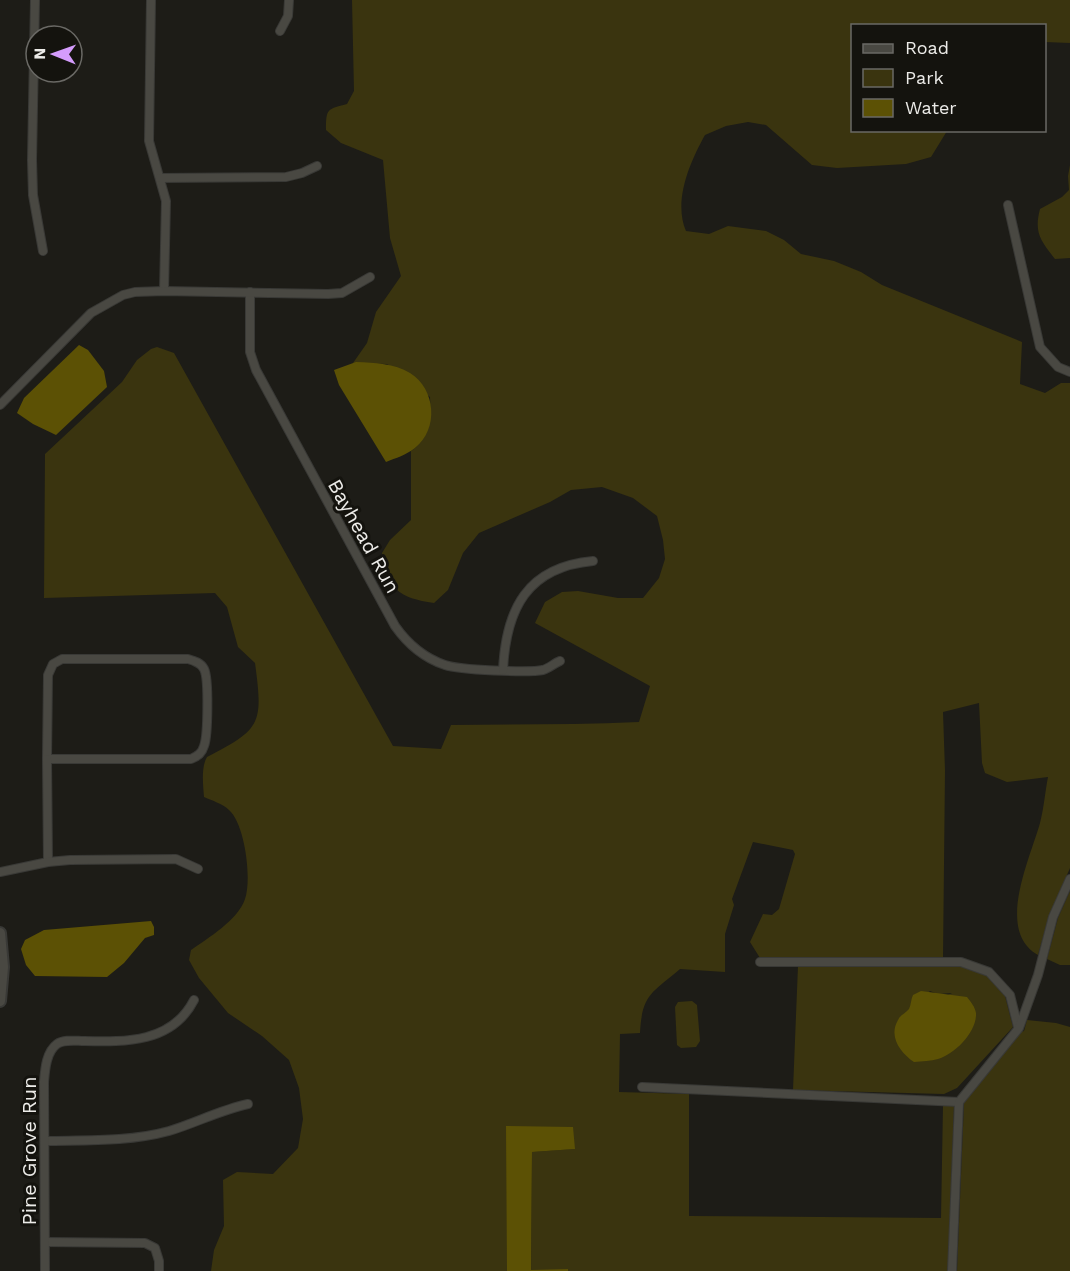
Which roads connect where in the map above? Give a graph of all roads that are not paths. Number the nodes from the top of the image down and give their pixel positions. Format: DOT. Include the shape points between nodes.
graph roads {
  1 [pos="35,0"];
  2 [pos="151,0"];
  3 [pos="289,0"];
  4 [pos="280,31"];
  5 [pos="317,166"];
  6 [pos="160,178"];
  7 [pos="1008,205"];
  8 [pos="44,251"];
  9 [pos="370,277"];
  10 [pos="164,291"];
  11 [pos="250,292"];
  12 [pos="1070,372"];
  13 [pos="0,405"];
  14 [pos="593,561"];
  15 [pos="560,661"];
  16 [pos="503,670"];
  17 [pos="47,759"];
  18 [pos="48,862"];
  19 [pos="198,869"];
  20 [pos="0,872"];
  21 [pos="1070,879"];
  22 [pos="0,933"];
  23 [pos="760,962"];
  24 [pos="0,1000"];
  25 [pos="194,1000"];
  26 [pos="1019,1028"];
  27 [pos="642,1087"];
  28 [pos="959,1102"];
  29 [pos="248,1104"];
  30 [pos="45,1142"];
  31 [pos="45,1242"];
  32 [pos="45,1271"];
  33 [pos="159,1271"];
  34 [pos="952,1271"];
  1 -- 8 [label="street" via="33,195"];
  2 -- 6 [label="street" via="149,141"];
  3 -- 4 [label="street" via="288,16"];
  5 -- 6 [label="street" via="286,177"];
  6 -- 10 [label="street" via="166,201"];
  7 -- 12 [label="street" via="1040,347 1058,367"];
  9 -- 11 [label="street" via="342,293"];
  10 -- 11 [label="street"];
  10 -- 13 [label="street" via="123,295 91,313"];
  11 -- 16 [label="street, Bayhead Run" via="250,352 255,370 395,626 406,641 445,665"];
  14 -- 16 [label="street" via="572,563 544,575 524,596 510,619"];
  15 -- 16 [label="street, Bayhead Run" via="543,670"];
  17 -- 17 [label="street" via="48,675 57,660 188,659 205,670 206,739 196,757"];
  17 -- 18 [label="street"];
  18 -- 19 [label="street" via="176,860"];
  18 -- 20 [label="street"];
  21 -- 26 [label="street" via="1053,917"];
  22 -- 24 [label="street"];
  23 -- 26 [label="street" via="961,962 989,972 1010,994"];
  25 -- 30 [label="street, Pine Grove Run" via="182,1018 135,1041 67,1041 56,1045 45,1071"];
  26 -- 28 [label="street"];
  27 -- 28 [label="street"];
  28 -- 34 [label="street"];
  29 -- 30 [label="street" via="169,1131"];
  30 -- 31 [label="street, Pine Grove Run"];
  31 -- 32 [label="street, Pine Grove Run"];
  31 -- 33 [label="street" via="145,1243 155,1248"];
}
